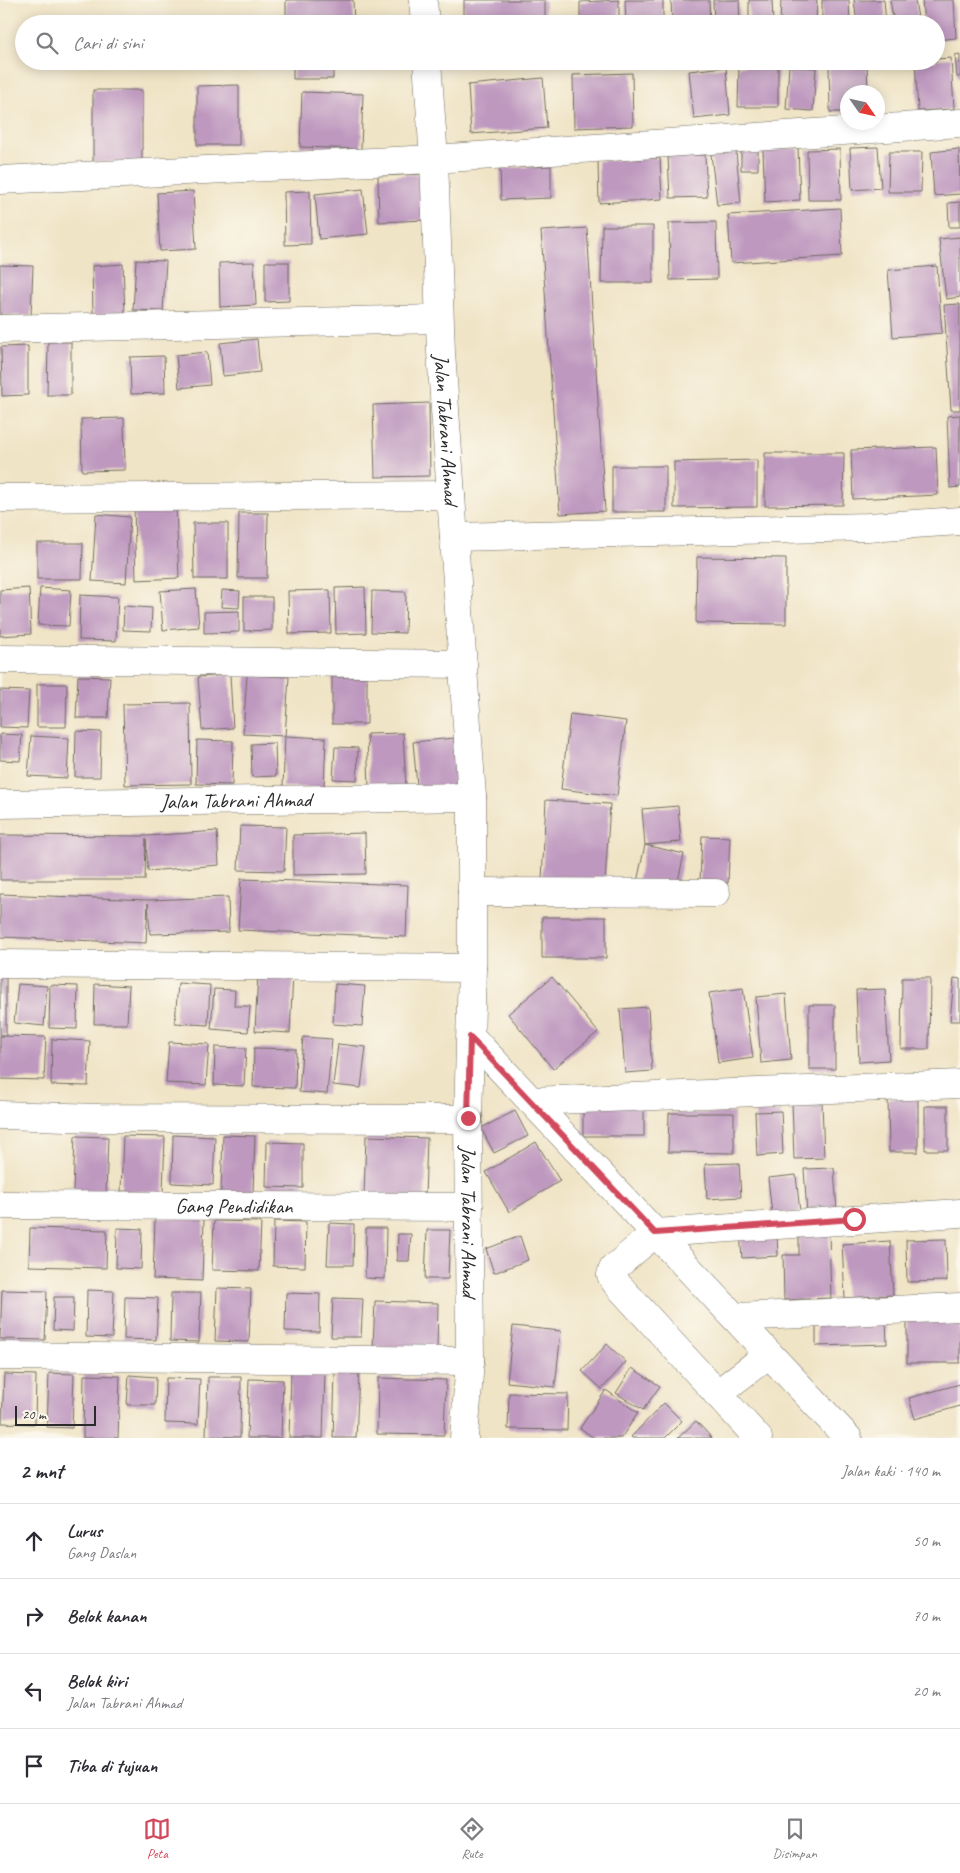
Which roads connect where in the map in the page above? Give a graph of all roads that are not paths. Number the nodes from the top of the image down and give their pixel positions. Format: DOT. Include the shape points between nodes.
graph roads {
  1 [pos="423,0"];
  2 [pos="424,15"];
  3 [pos="428,70"];
  4 [pos="960,123"];
  5 [pos="434,159"];
  6 [pos="0,180"];
  7 [pos="439,319"];
  8 [pos="0,328"];
  9 [pos="451,495"];
  10 [pos="0,498"];
  11 [pos="960,521"];
  12 [pos="454,537"];
  13 [pos="0,659"];
  14 [pos="463,664"];
  15 [pos="472,797"];
  16 [pos="0,804"];
  17 [pos="472,892"];
  18 [pos="716,893"];
  19 [pos="0,964"];
  20 [pos="472,968"];
  21 [pos="470,1037"];
  22 [pos="960,1084"];
  23 [pos="531,1101"];
  24 [pos="0,1115"];
  25 [pos="468,1118"];
  26 [pos="0,1205"];
  27 [pos="469,1207"];
  28 [pos="960,1213"];
  29 [pos="655,1233"];
  30 [pos="960,1307"];
  31 [pos="734,1317"];
  32 [pos="769,1354"];
  33 [pos="0,1356"];
  34 [pos="470,1361"];
  35 [pos="717,1394"];
  36 [pos="464,1438"];
  37 [pos="758,1438"];
  38 [pos="848,1438"];
  1 -- 2 [label="street"];
  3 -- 5 [label="street, Jalan Tabrani Ahmad"];
  4 -- 5 [label="street"];
  5 -- 6 [label="street"];
  5 -- 7 [label="street, Jalan Tabrani Ahmad"];
  7 -- 8 [label="street"];
  7 -- 9 [label="street, Jalan Tabrani Ahmad"];
  9 -- 10 [label="street"];
  9 -- 12 [label="street, Jalan Tabrani Ahmad"];
  11 -- 12 [label="street" via="868,527"];
  12 -- 14 [label="street, Jalan Tabrani Ahmad"];
  13 -- 14 [label="street"];
  14 -- 15 [label="street, Jalan Tabrani Ahmad"];
  15 -- 16 [label="street, Jalan Tabrani Ahmad"];
  15 -- 17 [label="street, Jalan Tabrani Ahmad"];
  17 -- 18 [label="street"];
  17 -- 20 [label="street, Jalan Tabrani Ahmad"];
  19 -- 20 [label="street"];
  20 -- 21 [label="street, Jalan Tabrani Ahmad"];
  21 -- 23 [label="street"];
  21 -- 25 [label="street, Jalan Tabrani Ahmad"];
  22 -- 23 [label="street"];
  23 -- 29 [label="street"];
  24 -- 25 [label="street"];
  25 -- 27 [label="street, Jalan Tabrani Ahmad"];
  26 -- 27 [label="street, Gang Pendidikan"];
  27 -- 34 [label="street, Jalan Tabrani Ahmad"];
  28 -- 29 [label="street"];
  29 -- 31 [label="street"];
  29 -- 35 [label="street" via="613,1270 612,1278"];
  30 -- 31 [label="street"];
  31 -- 32 [label="street"];
  32 -- 35 [label="street"];
  32 -- 38 [label="street"];
  33 -- 34 [label="street"];
  34 -- 36 [label="street, Jalan Tabrani Ahmad"];
  35 -- 37 [label="street"];
}
